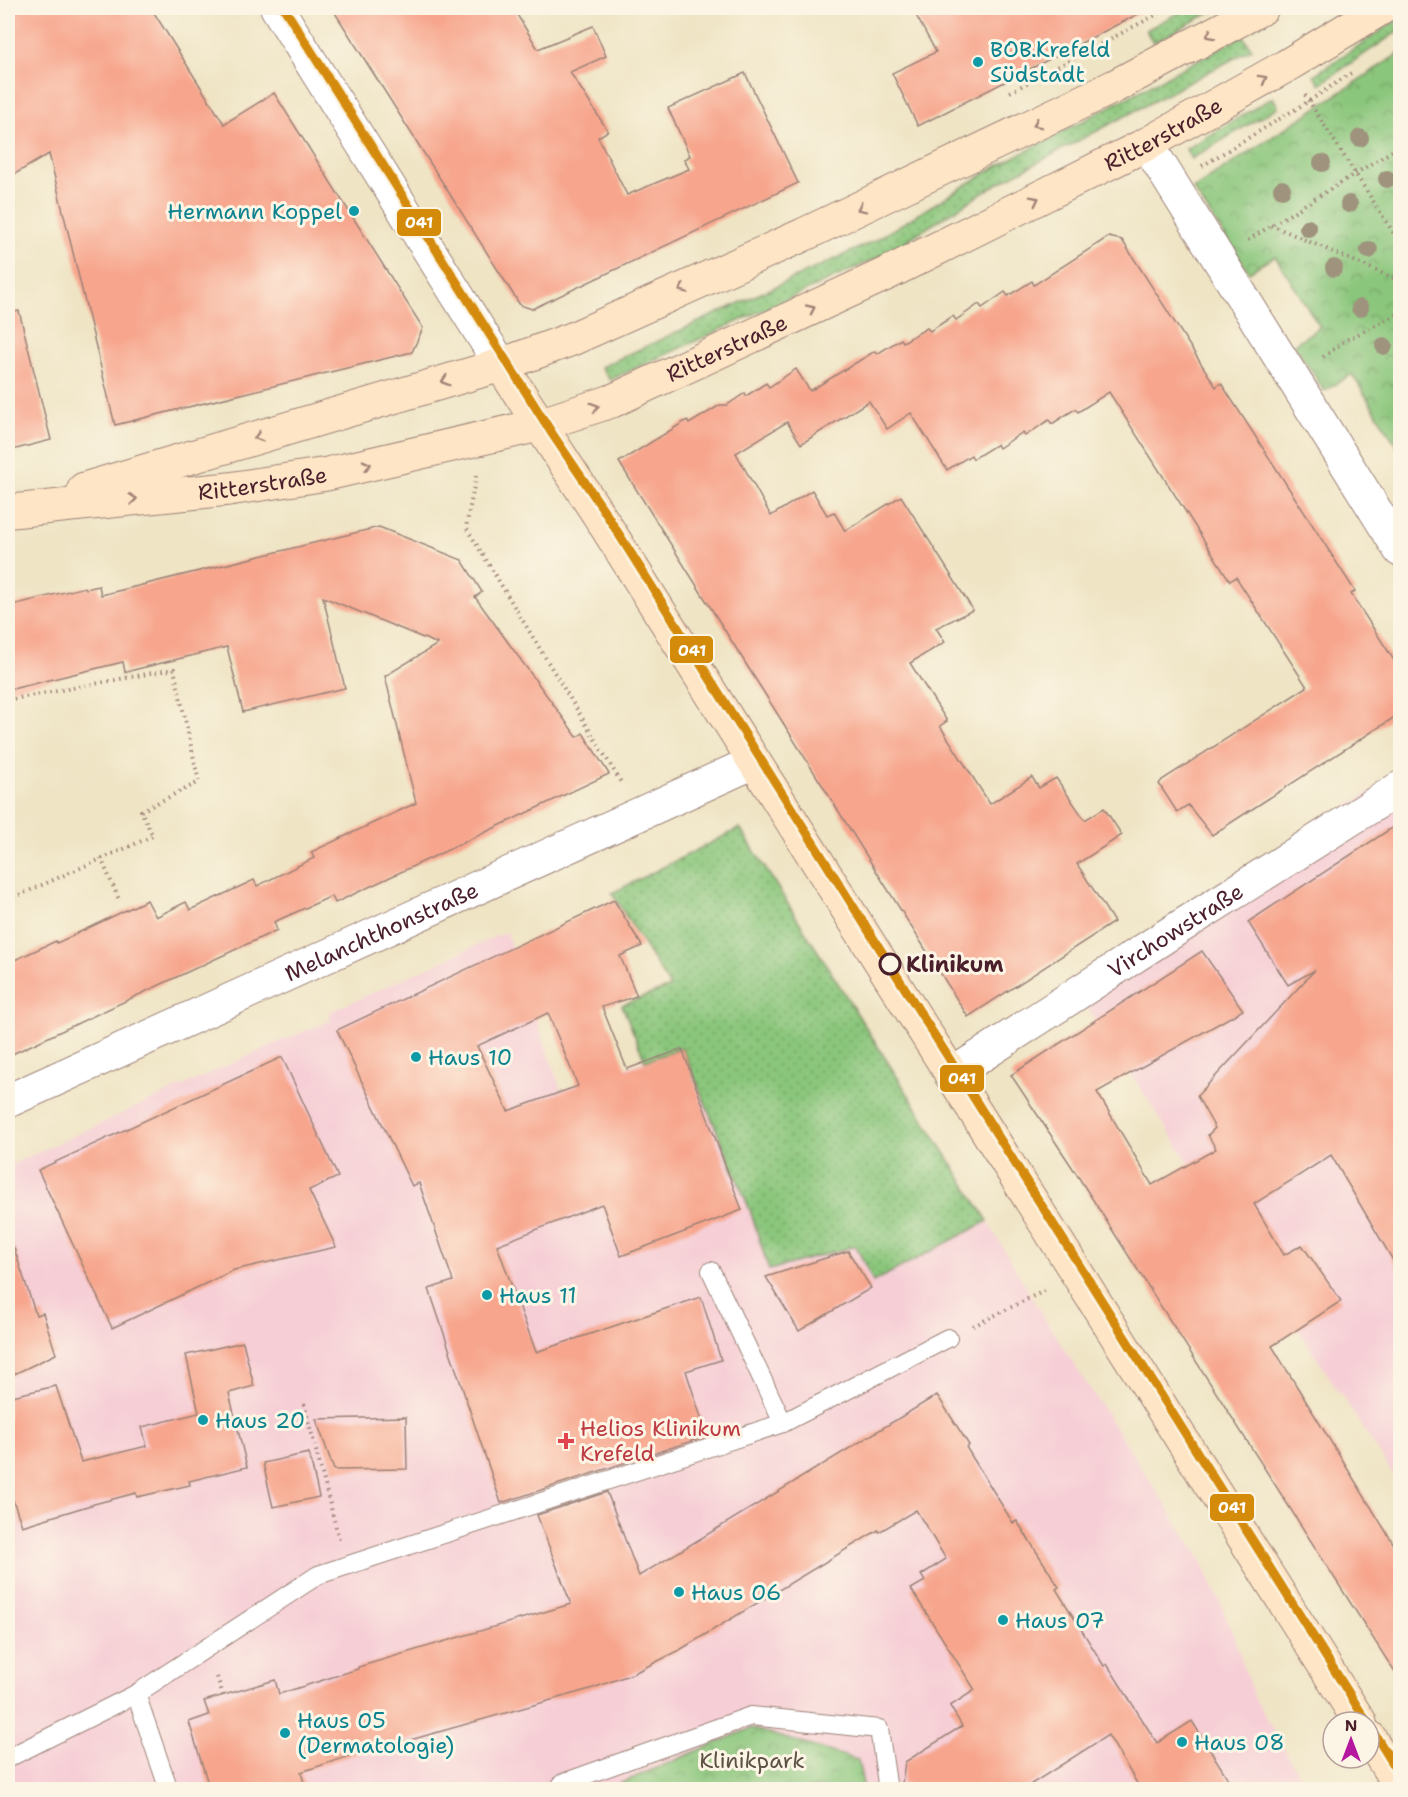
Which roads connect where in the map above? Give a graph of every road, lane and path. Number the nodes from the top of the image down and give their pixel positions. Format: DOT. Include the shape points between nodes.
graph roads {
  1 [pos="278,8"];
  2 [pos="1169,8"];
  3 [pos="1262,8"];
  4 [pos="1376,9"];
  5 [pos="1355,70"];
  6 [pos="1007,94"];
  7 [pos="1309,101"];
  8 [pos="1147,144"];
  9 [pos="1401,146"];
  10 [pos="1356,173"];
  11 [pos="1173,183"];
  12 [pos="1401,243"];
  13 [pos="1401,281"];
  14 [pos="1401,313"];
  15 [pos="1346,340"];
  16 [pos="501,365"];
  17 [pos="539,425"];
  18 [pos="476,475"];
  19 [pos="10,512"];
  20 [pos="1401,550"];
  21 [pos="8,700"];
  22 [pos="754,762"];
  23 [pos="1401,788"];
  24 [pos="639,813"];
  25 [pos="101,858"];
  26 [pos="8,900"];
  27 [pos="120,902"];
  28 [pos="951,1075"];
  29 [pos="8,1101"];
  30 [pos="711,1271"];
  31 [pos="1077,1275"];
  32 [pos="948,1338"];
  33 [pos="304,1404"];
  34 [pos="783,1423"];
  35 [pos="347,1565"];
  36 [pos="136,1694"];
  37 [pos="1352,1710"];
  38 [pos="1381,1756"];
  39 [pos="8,1758"];
  40 [pos="1401,1787"];
  41 [pos="169,1790"];
  42 [pos="558,1790"];
  43 [pos="888,1790"];
  1 -- 16 [label="street"];
  2 -- 6 [label="path"];
  3 -- 16 [label="main road, Ritterstraße, one-way" via="1115,86 804,235 572,339"];
  8 -- 4 [label="main road, Ritterstraße, one-way" via="1286,66"];
  5 -- 7 [label="path"];
  7 -- 10 [label="path"];
  7 -- 11 [label="path"];
  8 -- 11 [label="street"];
  17 -- 8 [label="main road, Ritterstraße, one-way" via="634,391 888,273"];
  9 -- 10 [label="path"];
  10 -- 12 [label="path"];
  10 -- 13 [label="path" via="1270,224"];
  11 -- 20 [label="street"];
  14 -- 15 [label="path"];
  16 -- 17 [label="main road"];
  16 -- 19 [label="main road, Ritterstraße, one-way"];
  19 -- 17 [label="main road, Ritterstraße, one-way" via="229,489 327,474"];
  17 -- 22 [label="main road"];
  18 -- 24 [label="path" via="466,527"];
  21 -- 25 [label="path" via="174,669 199,782 141,811 153,836"];
  22 -- 24 [label="street, Melanchthonstraße"];
  22 -- 28 [label="main road"];
  23 -- 28 [label="street, Virchowstraße"];
  24 -- 29 [label="street, Melanchthonstraße"];
  25 -- 26 [label="path"];
  25 -- 27 [label="path"];
  28 -- 31 [label="main road"];
  30 -- 34 [label="lane"];
  31 -- 32 [label="path"];
  31 -- 37 [label="main road"];
  32 -- 34 [label="lane"];
  33 -- 35 [label="path"];
  34 -- 35 [label="lane"];
  35 -- 36 [label="lane" via="318,1575"];
  36 -- 39 [label="lane"];
  36 -- 41 [label="lane"];
  38 -- 40 [label="main road"];
  42 -- 43 [label="lane" via="563,1783 751,1716 879,1730"];
}
